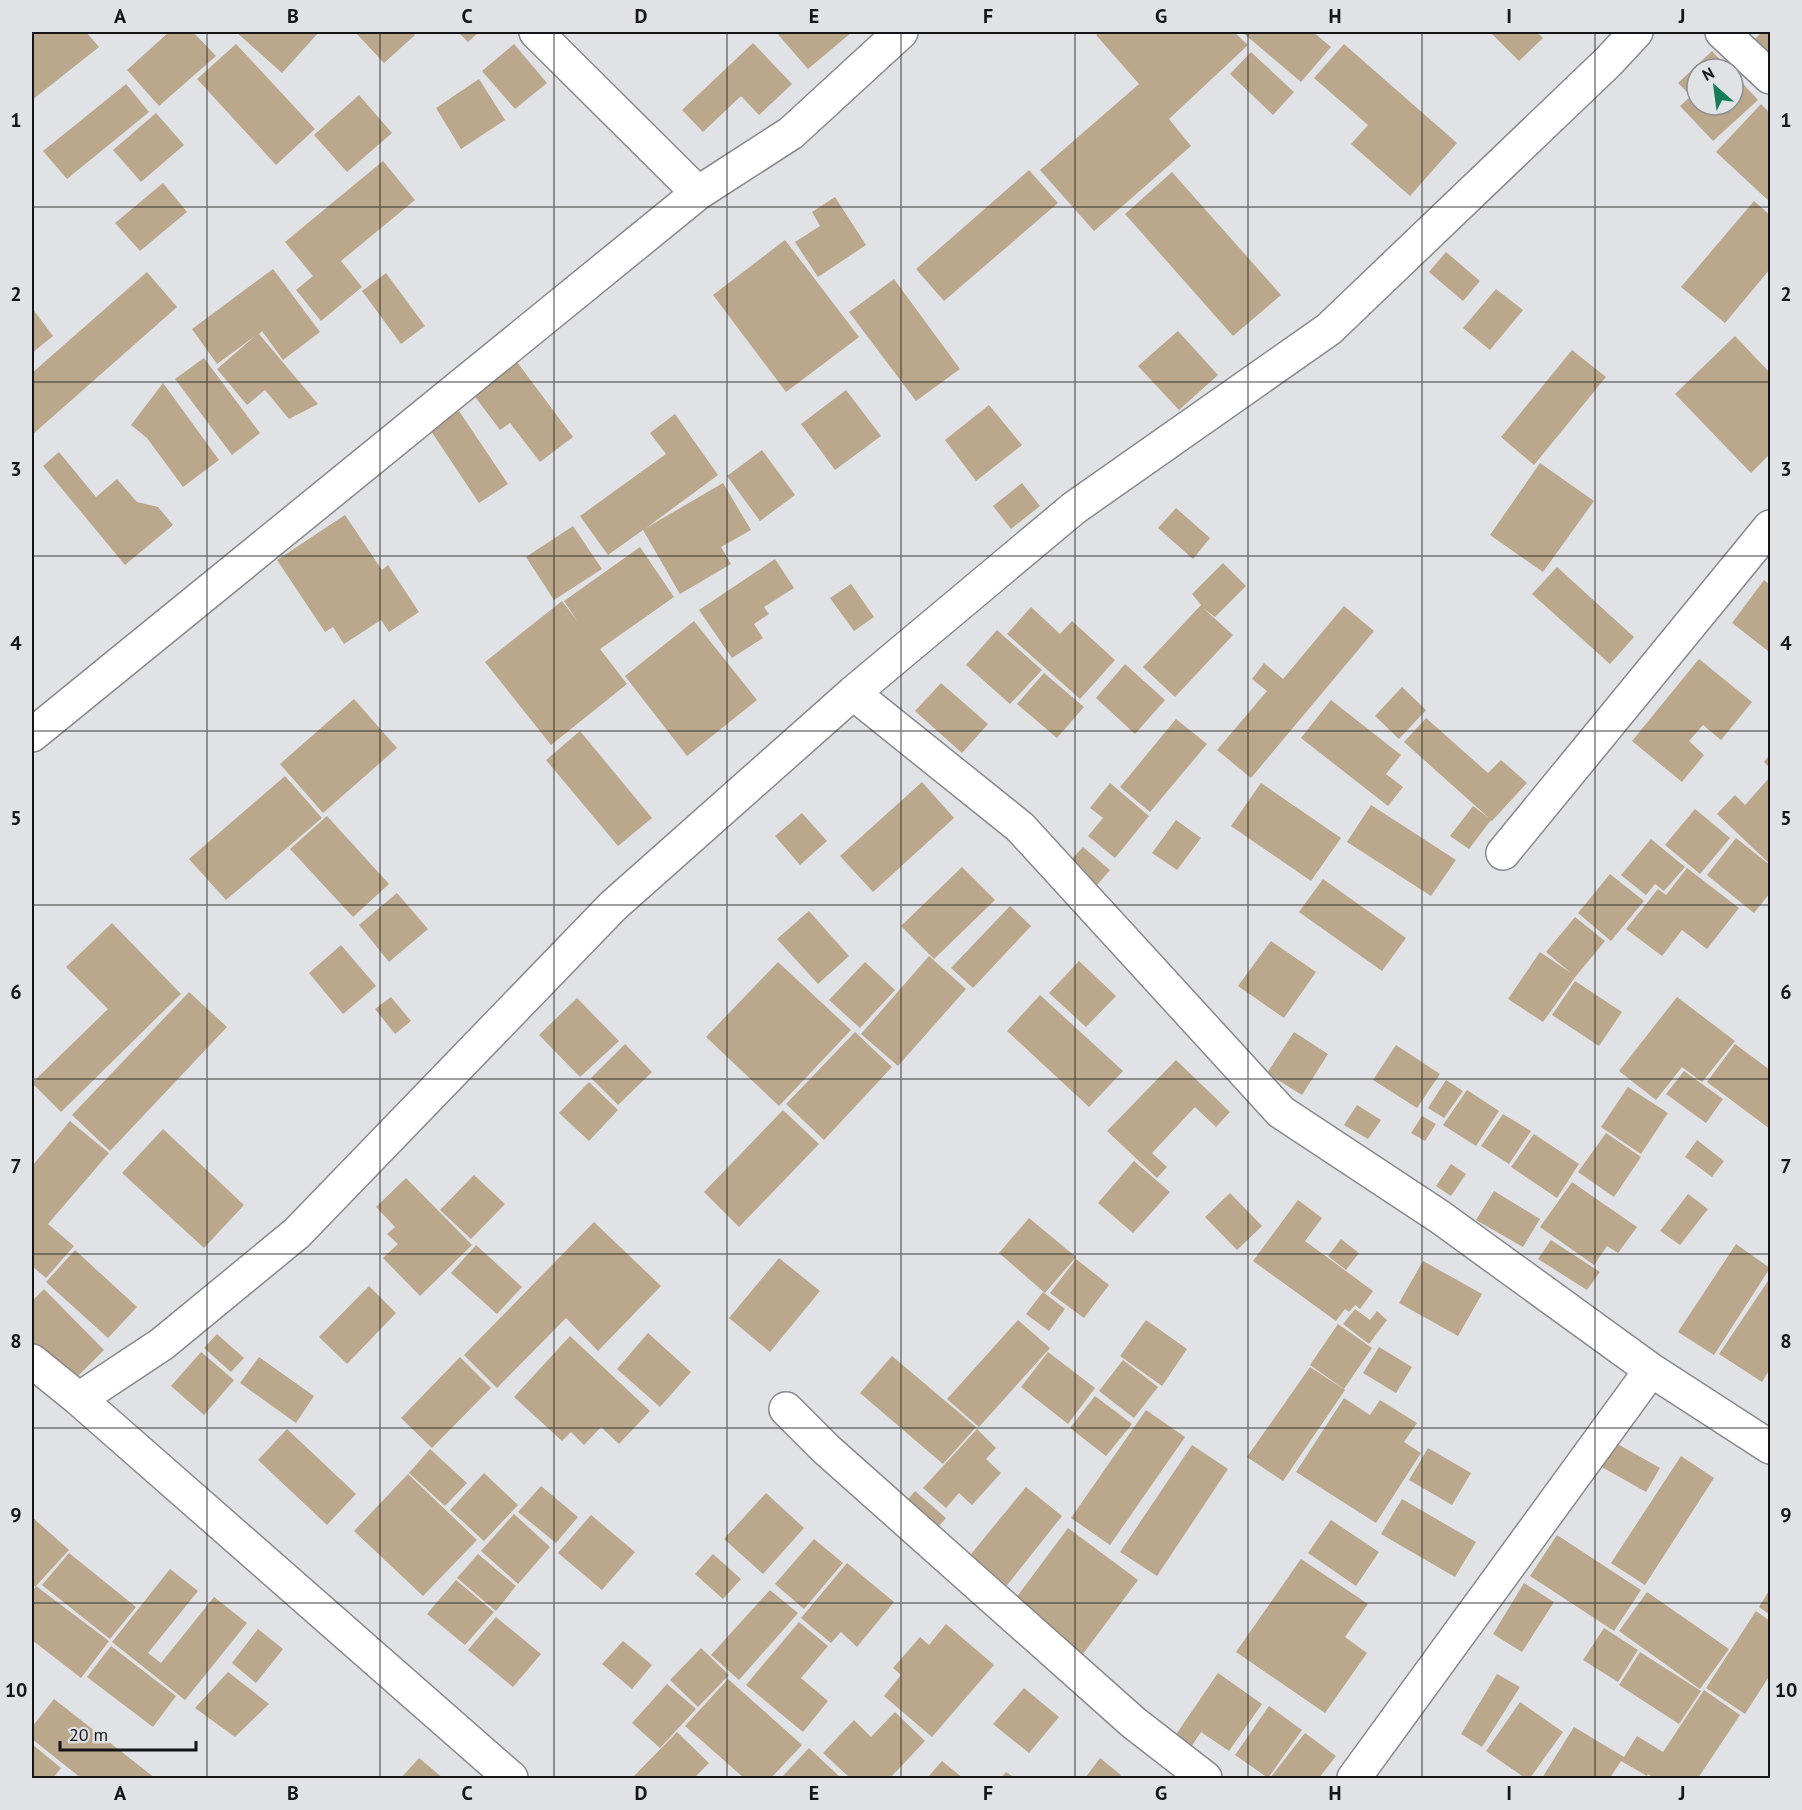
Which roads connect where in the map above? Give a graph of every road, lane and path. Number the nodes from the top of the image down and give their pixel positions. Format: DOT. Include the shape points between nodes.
graph roads {
  1 [pos="536,32"];
  2 [pos="901,32"];
  3 [pos="1636,32"];
  4 [pos="1722,32"];
  5 [pos="1770,77"];
  6 [pos="698,193"];
  7 [pos="1770,527"];
  8 [pos="854,693"];
  9 [pos="32,735"];
  10 [pos="1503,853"];
  11 [pos="32,1361"];
  12 [pos="1651,1370"];
  13 [pos="79,1400"];
  14 [pos="786,1409"];
  15 [pos="1770,1447"];
  16 [pos="511,1779"];
  17 [pos="1204,1779"];
  18 [pos="1354,1779"];
  1 -- 6 [label="street"];
  2 -- 6 [label="street" via="791,133"];
  3 -- 8 [label="street" via="1329,329 1074,508"];
  4 -- 5 [label="street"];
  6 -- 9 [label="street"];
  7 -- 10 [label="street"];
  8 -- 12 [label="street" via="1020,827 1281,1112 1440,1217"];
  8 -- 13 [label="street" via="613,906 297,1233 162,1344"];
  11 -- 13 [label="street"];
  12 -- 15 [label="street"];
  12 -- 18 [label="street"];
  13 -- 16 [label="street"];
  14 -- 17 [label="street" via="1134,1724"];
}
